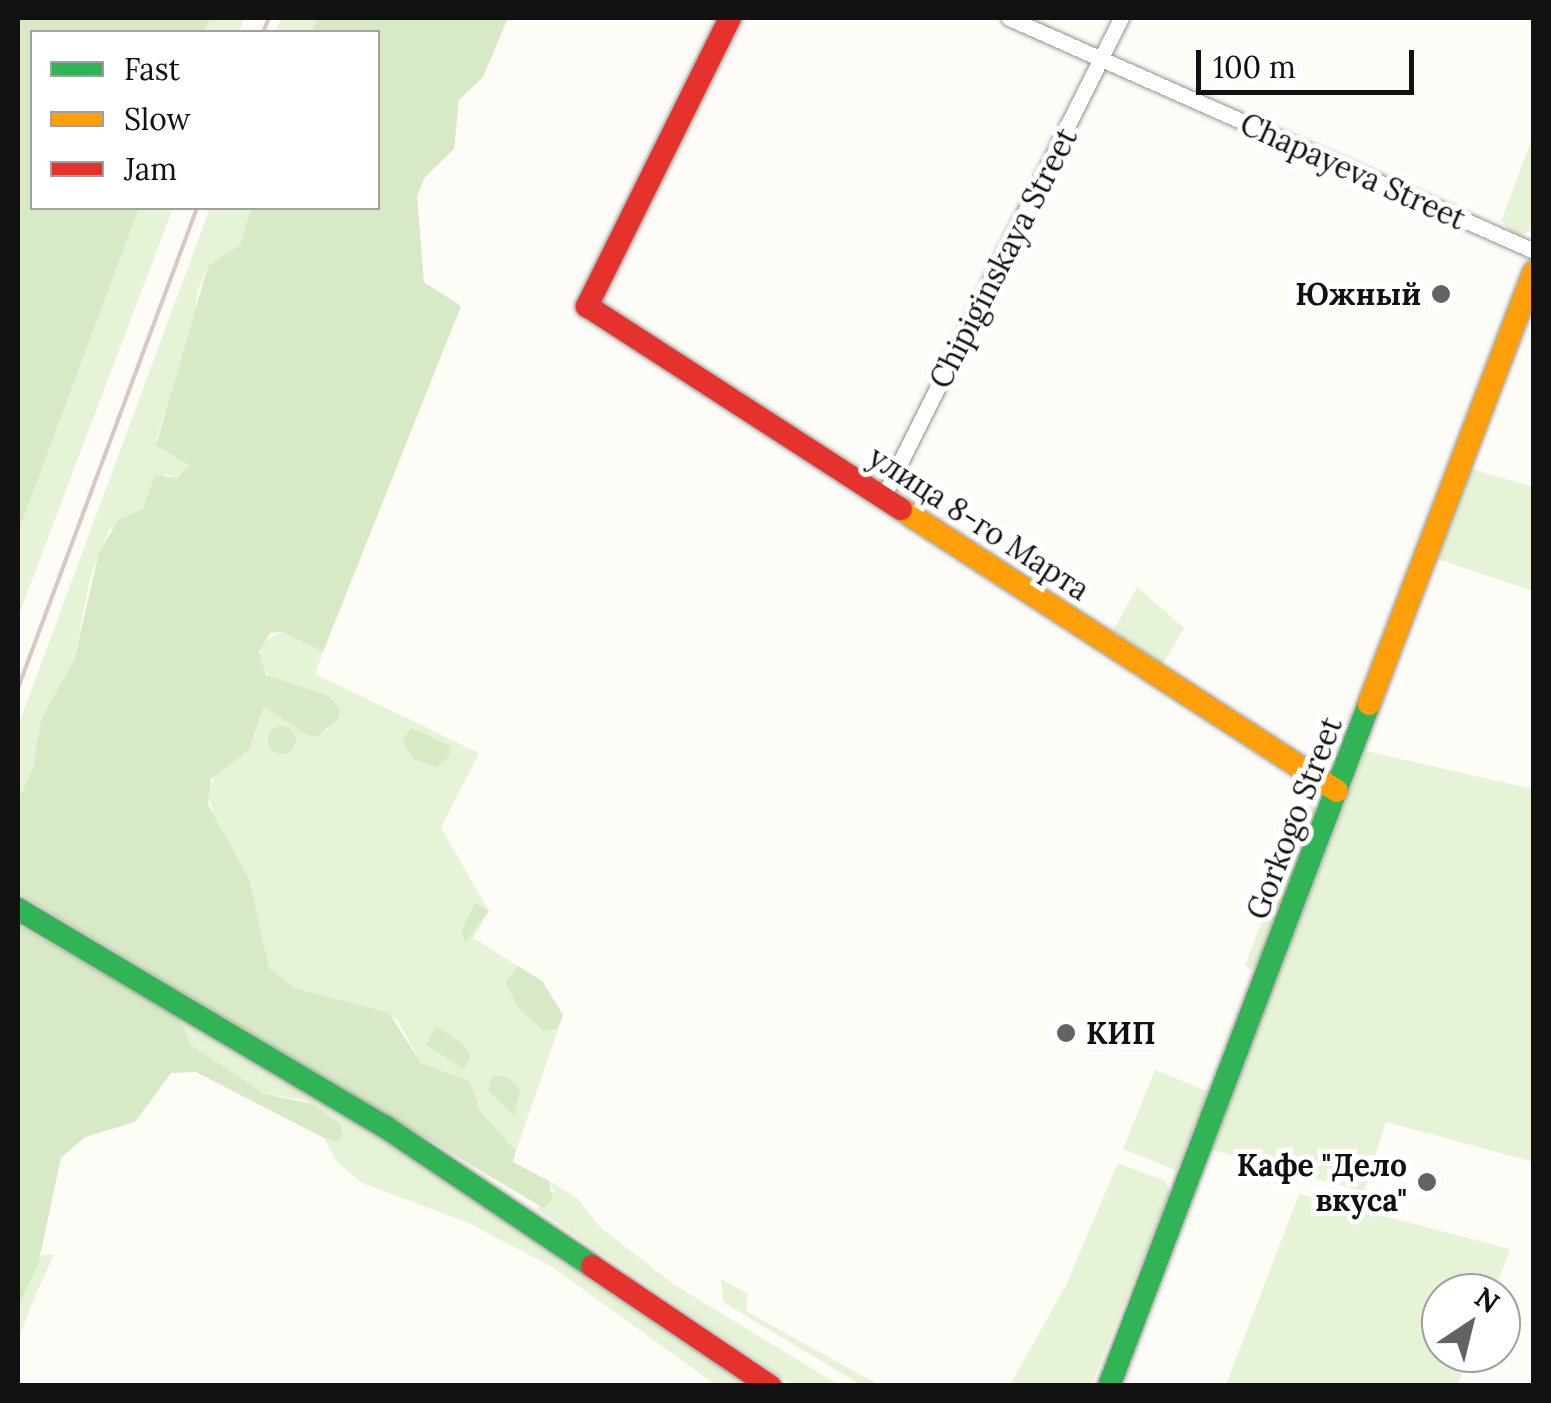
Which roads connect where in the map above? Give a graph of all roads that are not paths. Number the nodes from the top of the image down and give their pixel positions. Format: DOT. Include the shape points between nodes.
graph roads {
  1 [pos="730,18"];
  2 [pos="1009,18"];
  3 [pos="1121,18"];
  4 [pos="1102,59"];
  5 [pos="1534,252"];
  6 [pos="1534,272"];
  7 [pos="883,498"];
  8 [pos="1337,791"];
  9 [pos="18,909"];
  10 [pos="770,1386"];
  11 [pos="1109,1386"];
  1 -- 7 [label="main road, улица 8-го Марта" via="587,306"];
  2 -- 4 [label="street, Chapayeva Street"];
  3 -- 4 [label="street, Chipiginskaya Street"];
  4 -- 5 [label="street, Chapayeva Street"];
  4 -- 7 [label="street, Chipiginskaya Street"];
  6 -- 8 [label="main road, Gorkogo Street"];
  7 -- 8 [label="main road, улица 8-го Марта"];
  8 -- 11 [label="main road, Gorkogo Street"];
  9 -- 10 [label="main road" via="400,1136"];
}
